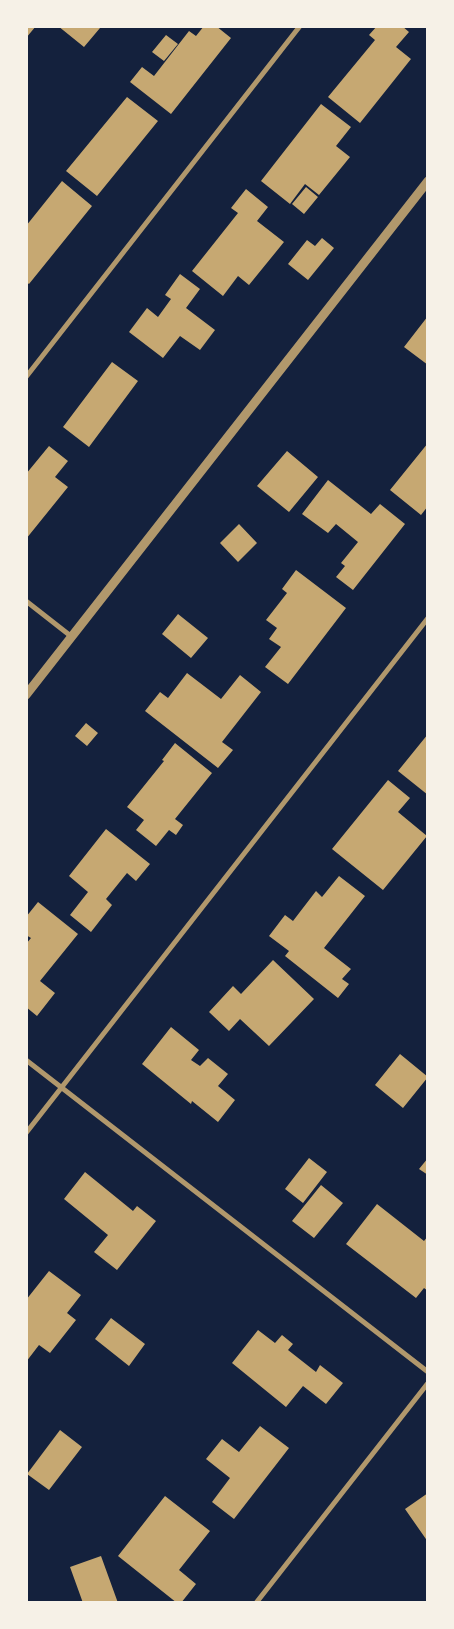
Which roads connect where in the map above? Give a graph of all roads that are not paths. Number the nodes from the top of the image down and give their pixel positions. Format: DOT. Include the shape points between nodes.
graph roads {
  1 [pos="300,26"];
  2 [pos="428,181"];
  3 [pos="26,377"];
  4 [pos="26,601"];
  5 [pos="428,618"];
  6 [pos="72,637"];
  7 [pos="26,695"];
  8 [pos="26,1060"];
  9 [pos="62,1087"];
  10 [pos="26,1133"];
  11 [pos="428,1372"];
  12 [pos="428,1383"];
  13 [pos="256,1603"];
  1 -- 3 [label="street"];
  2 -- 6 [label="street"];
  4 -- 6 [label="street"];
  5 -- 9 [label="street"];
  6 -- 7 [label="street"];
  8 -- 9 [label="street"];
  9 -- 10 [label="street"];
  9 -- 11 [label="street"];
  12 -- 13 [label="street"];
}
